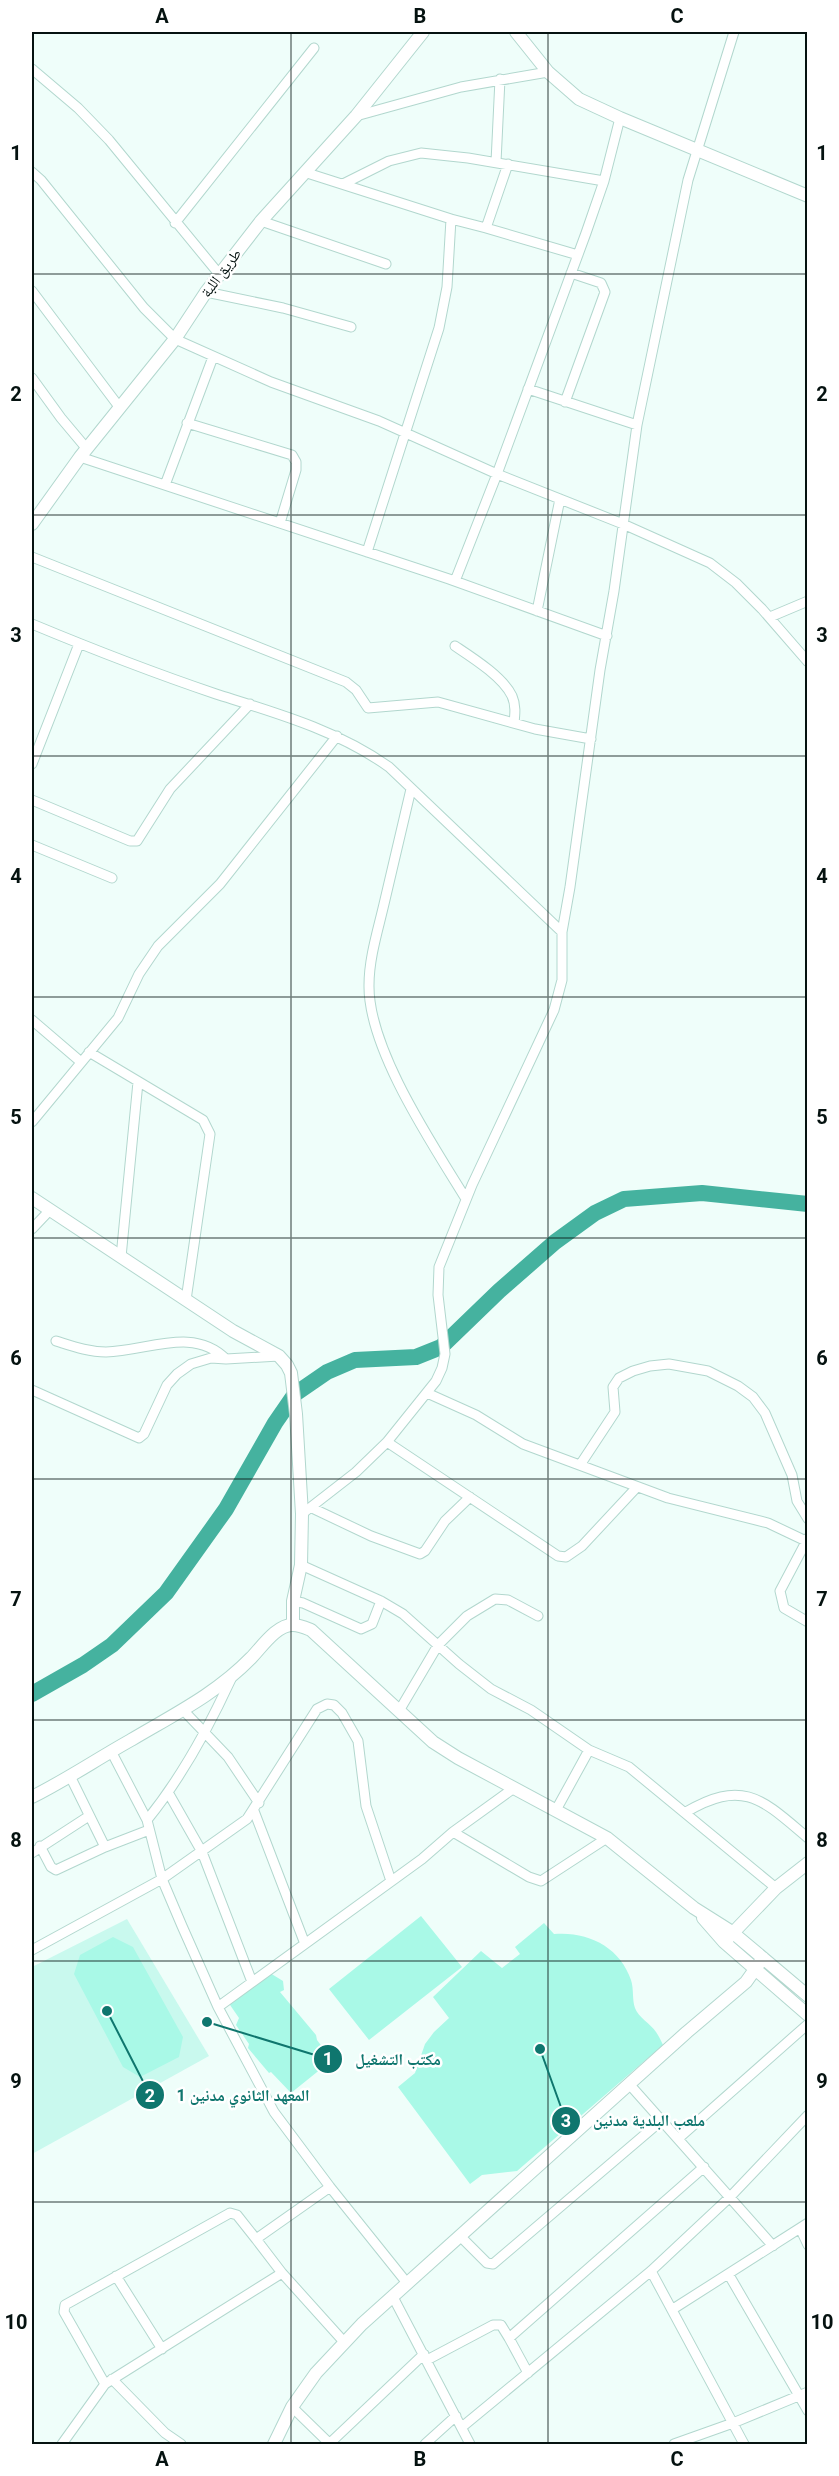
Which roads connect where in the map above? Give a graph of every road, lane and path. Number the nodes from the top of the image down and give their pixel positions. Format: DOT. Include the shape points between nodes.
graph roads {
  1 [pos="423,32"];
  2 [pos="516,32"];
  3 [pos="734,32"];
  4 [pos="314,48"];
  5 [pos="32,69"];
  6 [pos="548,72"];
  7 [pos="500,79"];
  8 [pos="356,116"];
  9 [pos="620,118"];
  10 [pos="697,151"];
  11 [pos="496,162"];
  12 [pos="508,164"];
  13 [pos="32,172"];
  14 [pos="304,172"];
  15 [pos="604,181"];
  16 [pos="343,184"];
  17 [pos="807,196"];
  18 [pos="451,219"];
  19 [pos="261,221"];
  20 [pos="175,223"];
  21 [pos="486,228"];
  22 [pos="578,255"];
  23 [pos="386,264"];
  24 [pos="571,273"];
  25 [pos="219,274"];
  26 [pos="32,291"];
  27 [pos="206,292"];
  28 [pos="351,327"];
  29 [pos="175,339"];
  30 [pos="213,357"];
  31 [pos="32,378"];
  32 [pos="528,389"];
  33 [pos="565,402"];
  34 [pos="120,408"];
  35 [pos="187,423"];
  36 [pos="637,425"];
  37 [pos="405,433"];
  38 [pos="83,453"];
  39 [pos="497,474"];
  40 [pos="165,485"];
  41 [pos="560,499"];
  42 [pos="280,523"];
  43 [pos="32,524"];
  44 [pos="623,524"];
  45 [pos="367,552"];
  46 [pos="32,557"];
  47 [pos="455,581"];
  48 [pos="807,601"];
  49 [pos="537,611"];
  50 [pos="770,617"];
  51 [pos="32,624"];
  52 [pos="608,636"];
  53 [pos="79,644"];
  54 [pos="455,646"];
  55 [pos="807,662"];
  56 [pos="250,704"];
  57 [pos="514,723"];
  58 [pos="337,736"];
  59 [pos="591,739"];
  60 [pos="32,764"];
  61 [pos="411,789"];
  62 [pos="32,800"];
  63 [pos="32,845"];
  64 [pos="112,878"];
  65 [pos="562,933"];
  66 [pos="32,1020"];
  67 [pos="89,1052"];
  68 [pos="81,1062"];
  69 [pos="138,1082"];
  70 [pos="32,1122"];
  71 [pos="32,1198"];
  72 [pos="466,1199"];
  73 [pos="50,1210"];
  74 [pos="32,1229"];
  75 [pos="121,1257"];
  76 [pos="186,1300"];
  77 [pos="56,1341"];
  78 [pos="279,1356"];
  79 [pos="226,1359"];
  80 [pos="32,1390"];
  81 [pos="427,1393"];
  82 [pos="387,1442"];
  83 [pos="580,1465"];
  84 [pos="637,1487"];
  85 [pos="470,1497"];
  86 [pos="307,1511"];
  87 [pos="807,1519"];
  88 [pos="807,1540"];
  89 [pos="301,1565"];
  90 [pos="293,1601"];
  91 [pos="381,1601"];
  92 [pos="538,1616"];
  93 [pos="807,1622"];
  94 [pos="293,1625"];
  95 [pos="438,1645"];
  96 [pos="231,1679"];
  97 [pos="184,1711"];
  98 [pos="399,1712"];
  99 [pos="206,1733"];
  100 [pos="589,1750"];
  101 [pos="111,1751"];
  102 [pos="70,1778"];
  103 [pos="514,1788"];
  104 [pos="169,1794"];
  105 [pos="32,1797"];
  106 [pos="256,1807"];
  107 [pos="556,1810"];
  108 [pos="686,1812"];
  109 [pos="89,1816"];
  110 [pos="148,1825"];
  111 [pos="453,1832"];
  112 [pos="607,1838"];
  113 [pos="807,1838"];
  114 [pos="105,1847"];
  115 [pos="36,1850"];
  116 [pos="202,1852"];
  117 [pos="807,1863"];
  118 [pos="162,1879"];
  119 [pos="391,1881"];
  120 [pos="776,1888"];
  121 [pos="728,1937"];
  122 [pos="305,1944"];
  123 [pos="32,1950"];
  124 [pos="763,1958"];
  125 [pos="774,1967"];
  126 [pos="754,1969"];
  127 [pos="765,1977"];
  128 [pos="252,1982"];
  129 [pos="746,1982"];
  130 [pos="778,1988"];
  131 [pos="807,1994"];
  132 [pos="218,2007"];
  133 [pos="807,2015"];
  134 [pos="807,2024"];
  135 [pos="630,2085"];
  136 [pos="807,2115"];
  137 [pos="662,2120"];
  138 [pos="679,2138"];
  139 [pos="704,2167"];
  140 [pos="330,2187"];
  141 [pos="730,2197"];
  142 [pos="804,2226"];
  143 [pos="461,2237"];
  144 [pos="256,2239"];
  145 [pos="807,2245"];
  146 [pos="773,2246"];
  147 [pos="651,2271"];
  148 [pos="282,2273"];
  149 [pos="729,2275"];
  150 [pos="116,2276"];
  151 [pos="407,2283"];
  152 [pos="393,2297"];
  153 [pos="673,2309"];
  154 [pos="509,2338"];
  155 [pos="345,2343"];
  156 [pos="162,2349"];
  157 [pos="425,2357"];
  158 [pos="528,2373"];
  159 [pos="108,2382"];
  160 [pos="804,2394"];
  161 [pos="292,2407"];
  162 [pos="807,2411"];
  163 [pos="456,2416"];
  164 [pos="733,2423"];
  165 [pos="462,2427"];
  166 [pos="330,2444"];
  167 [pos="62,2445"];
  168 [pos="182,2445"];
  169 [pos="274,2445"];
  170 [pos="425,2445"];
  171 [pos="470,2445"];
  172 [pos="674,2445"];
  173 [pos="744,2445"];
  1 -- 8 [label="street, طريق اللبة"];
  2 -- 6 [label="street"];
  3 -- 10 [label="street"];
  4 -- 20 [label="street"];
  5 -- 20 [label="street" via="109,140"];
  6 -- 7 [label="street"];
  6 -- 9 [label="street" via="579,99"];
  7 -- 8 [label="street"];
  7 -- 11 [label="street"];
  8 -- 14 [label="street, طريق اللبة"];
  9 -- 10 [label="street"];
  9 -- 15 [label="street"];
  10 -- 17 [label="street"];
  10 -- 36 [label="street" via="675,234"];
  11 -- 12 [label="street"];
  11 -- 16 [label="street" via="421,153 389,161"];
  12 -- 15 [label="street"];
  12 -- 21 [label="street"];
  13 -- 29 [label="street" via="144,308"];
  14 -- 16 [label="street"];
  14 -- 19 [label="street, طريق اللبة"];
  15 -- 22 [label="street"];
  16 -- 18 [label="street"];
  18 -- 21 [label="street"];
  18 -- 37 [label="street" via="443,309"];
  19 -- 23 [label="street"];
  19 -- 25 [label="street, طريق اللبة"];
  20 -- 25 [label="street"];
  21 -- 22 [label="street"];
  22 -- 24 [label="street"];
  24 -- 32 [label="street"];
  24 -- 33 [label="street" via="601,283 605,292"];
  25 -- 27 [label="street, طريق اللبة"];
  26 -- 34 [label="street"];
  27 -- 28 [label="street"];
  27 -- 29 [label="street, طريق اللبة"];
  29 -- 30 [label="street"];
  29 -- 34 [label="street, طريق اللبة"];
  30 -- 35 [label="street"];
  30 -- 37 [label="street"];
  31 -- 38 [label="street"];
  32 -- 33 [label="street"];
  32 -- 39 [label="street"];
  33 -- 36 [label="street"];
  34 -- 38 [label="street, طريق اللبة"];
  35 -- 40 [label="street"];
  35 -- 42 [label="street" via="292,455 296,470"];
  36 -- 44 [label="street"];
  37 -- 39 [label="street"];
  37 -- 45 [label="street"];
  38 -- 40 [label="street"];
  38 -- 43 [label="street, طريق اللبة"];
  39 -- 41 [label="street"];
  39 -- 47 [label="street"];
  40 -- 42 [label="street"];
  41 -- 44 [label="street"];
  41 -- 49 [label="street"];
  42 -- 45 [label="street"];
  44 -- 50 [label="street" via="711,563"];
  44 -- 52 [label="street"];
  45 -- 47 [label="street"];
  46 -- 57 [label="street" via="346,682 368,708 438,702"];
  47 -- 49 [label="street"];
  48 -- 50 [label="street"];
  49 -- 52 [label="street"];
  50 -- 55 [label="street"];
  51 -- 53 [label="street"];
  52 -- 59 [label="street"];
  53 -- 56 [label="street"];
  53 -- 60 [label="street"];
  54 -- 57 [label="street" via="478,661 511,694 516,708"];
  56 -- 58 [label="street"];
  56 -- 62 [label="street" via="170,789 137,841"];
  57 -- 59 [label="street"];
  58 -- 61 [label="street" via="389,767"];
  58 -- 67 [label="street" via="220,884 158,946 139,974 118,1018"];
  59 -- 65 [label="street"];
  61 -- 65 [label="street"];
  61 -- 72 [label="street" via="373,951 369,986 377,1029 393,1072"];
  63 -- 64 [label="street"];
  65 -- 72 [label="street" via="562,980 554,1010"];
  66 -- 68 [label="street"];
  67 -- 68 [label="street"];
  67 -- 69 [label="street"];
  68 -- 70 [label="street"];
  69 -- 75 [label="street"];
  69 -- 76 [label="street" via="203,1120 210,1134"];
  71 -- 73 [label="street"];
  72 -- 81 [label="street" via="439,1267 445,1354 442,1368"];
  73 -- 74 [label="street"];
  73 -- 75 [label="street"];
  75 -- 76 [label="street"];
  76 -- 78 [label="street"];
  77 -- 79 [label="street" via="105,1352 191,1341 215,1348"];
  78 -- 79 [label="street"];
  78 -- 86 [label="street" via="291,1373"];
  79 -- 80 [label="street" via="211,1358 190,1364 177,1374 139,1438"];
  81 -- 82 [label="street"];
  81 -- 83 [label="street" via="476,1415 523,1444"];
  82 -- 85 [label="street"];
  82 -- 86 [label="street"];
  83 -- 84 [label="street"];
  83 -- 87 [label="street" via="615,1412 613,1387 619,1378 659,1364 708,1371 738,1386 761,1406"];
  84 -- 85 [label="street" via="582,1546 566,1557 542,1546"];
  84 -- 88 [label="street" via="696,1507 768,1523"];
  85 -- 86 [label="street" via="420,1554"];
  86 -- 89 [label="street"];
  88 -- 93 [label="street" via="780,1591 784,1608"];
  89 -- 90 [label="street"];
  89 -- 91 [label="street"];
  90 -- 91 [label="street" via="361,1629 372,1624"];
  90 -- 94 [label="street"];
  91 -- 95 [label="street" via="403,1614"];
  92 -- 95 [label="street" via="508,1600 495,1599 467,1616"];
  94 -- 96 [label="street" via="273,1635"];
  94 -- 98 [label="street" via="311,1630"];
  95 -- 98 [label="street"];
  95 -- 100 [label="street" via="491,1689 531,1710"];
  96 -- 97 [label="street"];
  96 -- 99 [label="street"];
  97 -- 99 [label="street"];
  97 -- 101 [label="street"];
  98 -- 103 [label="street" via="433,1742"];
  99 -- 104 [label="street"];
  99 -- 106 [label="street" via="228,1757"];
  100 -- 107 [label="street"];
  100 -- 108 [label="street" via="629,1767"];
  101 -- 102 [label="street"];
  101 -- 110 [label="street"];
  102 -- 105 [label="street"];
  102 -- 109 [label="street"];
  103 -- 107 [label="street"];
  103 -- 111 [label="street"];
  104 -- 110 [label="street"];
  104 -- 116 [label="street"];
  106 -- 116 [label="street" via="247,1819"];
  106 -- 119 [label="street" via="317,1709 323,1704 334,1705 358,1741 366,1806"];
  106 -- 122 [label="street"];
  107 -- 112 [label="street"];
  108 -- 113 [label="street" via="722,1796 756,1798"];
  108 -- 120 [label="street"];
  109 -- 114 [label="street"];
  109 -- 115 [label="street"];
  110 -- 114 [label="street"];
  110 -- 118 [label="street"];
  111 -- 112 [label="street" via="537,1880 545,1879"];
  111 -- 119 [label="street"];
  112 -- 121 [label="street"];
  114 -- 115 [label="street" via="56,1870"];
  116 -- 118 [label="street"];
  116 -- 128 [label="street"];
  117 -- 120 [label="street"];
  118 -- 123 [label="street"];
  118 -- 132 [label="street"];
  119 -- 122 [label="street"];
  120 -- 121 [label="street"];
  121 -- 124 [label="street"];
  121 -- 126 [label="street"];
  122 -- 128 [label="street"];
  124 -- 125 [label="street"];
  124 -- 126 [label="street"];
  125 -- 127 [label="street"];
  125 -- 131 [label="street"];
  126 -- 127 [label="street"];
  126 -- 129 [label="street"];
  127 -- 129 [label="street"];
  127 -- 130 [label="street"];
  128 -- 132 [label="street"];
  129 -- 135 [label="street"];
  130 -- 131 [label="street"];
  130 -- 133 [label="street"];
  132 -- 140 [label="street" via="274,2112"];
  134 -- 138 [label="street"];
  135 -- 137 [label="street"];
  135 -- 143 [label="street"];
  136 -- 141 [label="street"];
  137 -- 138 [label="street"];
  137 -- 143 [label="street" via="494,2264 483,2260"];
  138 -- 139 [label="street"];
  139 -- 141 [label="street"];
  139 -- 154 [label="street"];
  140 -- 144 [label="street"];
  140 -- 151 [label="street"];
  141 -- 146 [label="street"];
  141 -- 147 [label="street"];
  142 -- 145 [label="street"];
  142 -- 146 [label="street"];
  143 -- 151 [label="street"];
  144 -- 148 [label="street"];
  144 -- 150 [label="street" via="237,2215 230,2213"];
  146 -- 149 [label="street"];
  147 -- 153 [label="street"];
  147 -- 158 [label="street"];
  148 -- 155 [label="street"];
  148 -- 156 [label="street"];
  149 -- 153 [label="street"];
  149 -- 160 [label="street"];
  150 -- 156 [label="street"];
  150 -- 159 [label="street" via="63,2309"];
  151 -- 152 [label="street"];
  152 -- 155 [label="street"];
  152 -- 157 [label="street"];
  153 -- 164 [label="street"];
  154 -- 157 [label="street" via="501,2325 493,2325"];
  154 -- 158 [label="street"];
  155 -- 161 [label="street" via="316,2373"];
  156 -- 159 [label="street"];
  157 -- 163 [label="street"];
  157 -- 166 [label="street"];
  158 -- 165 [label="street"];
  159 -- 167 [label="street"];
  159 -- 168 [label="street"];
  160 -- 162 [label="street"];
  160 -- 164 [label="street"];
  161 -- 166 [label="street"];
  161 -- 169 [label="street"];
  163 -- 165 [label="street"];
  163 -- 170 [label="street"];
  164 -- 172 [label="street"];
  164 -- 173 [label="street"];
  165 -- 171 [label="street"];
}
